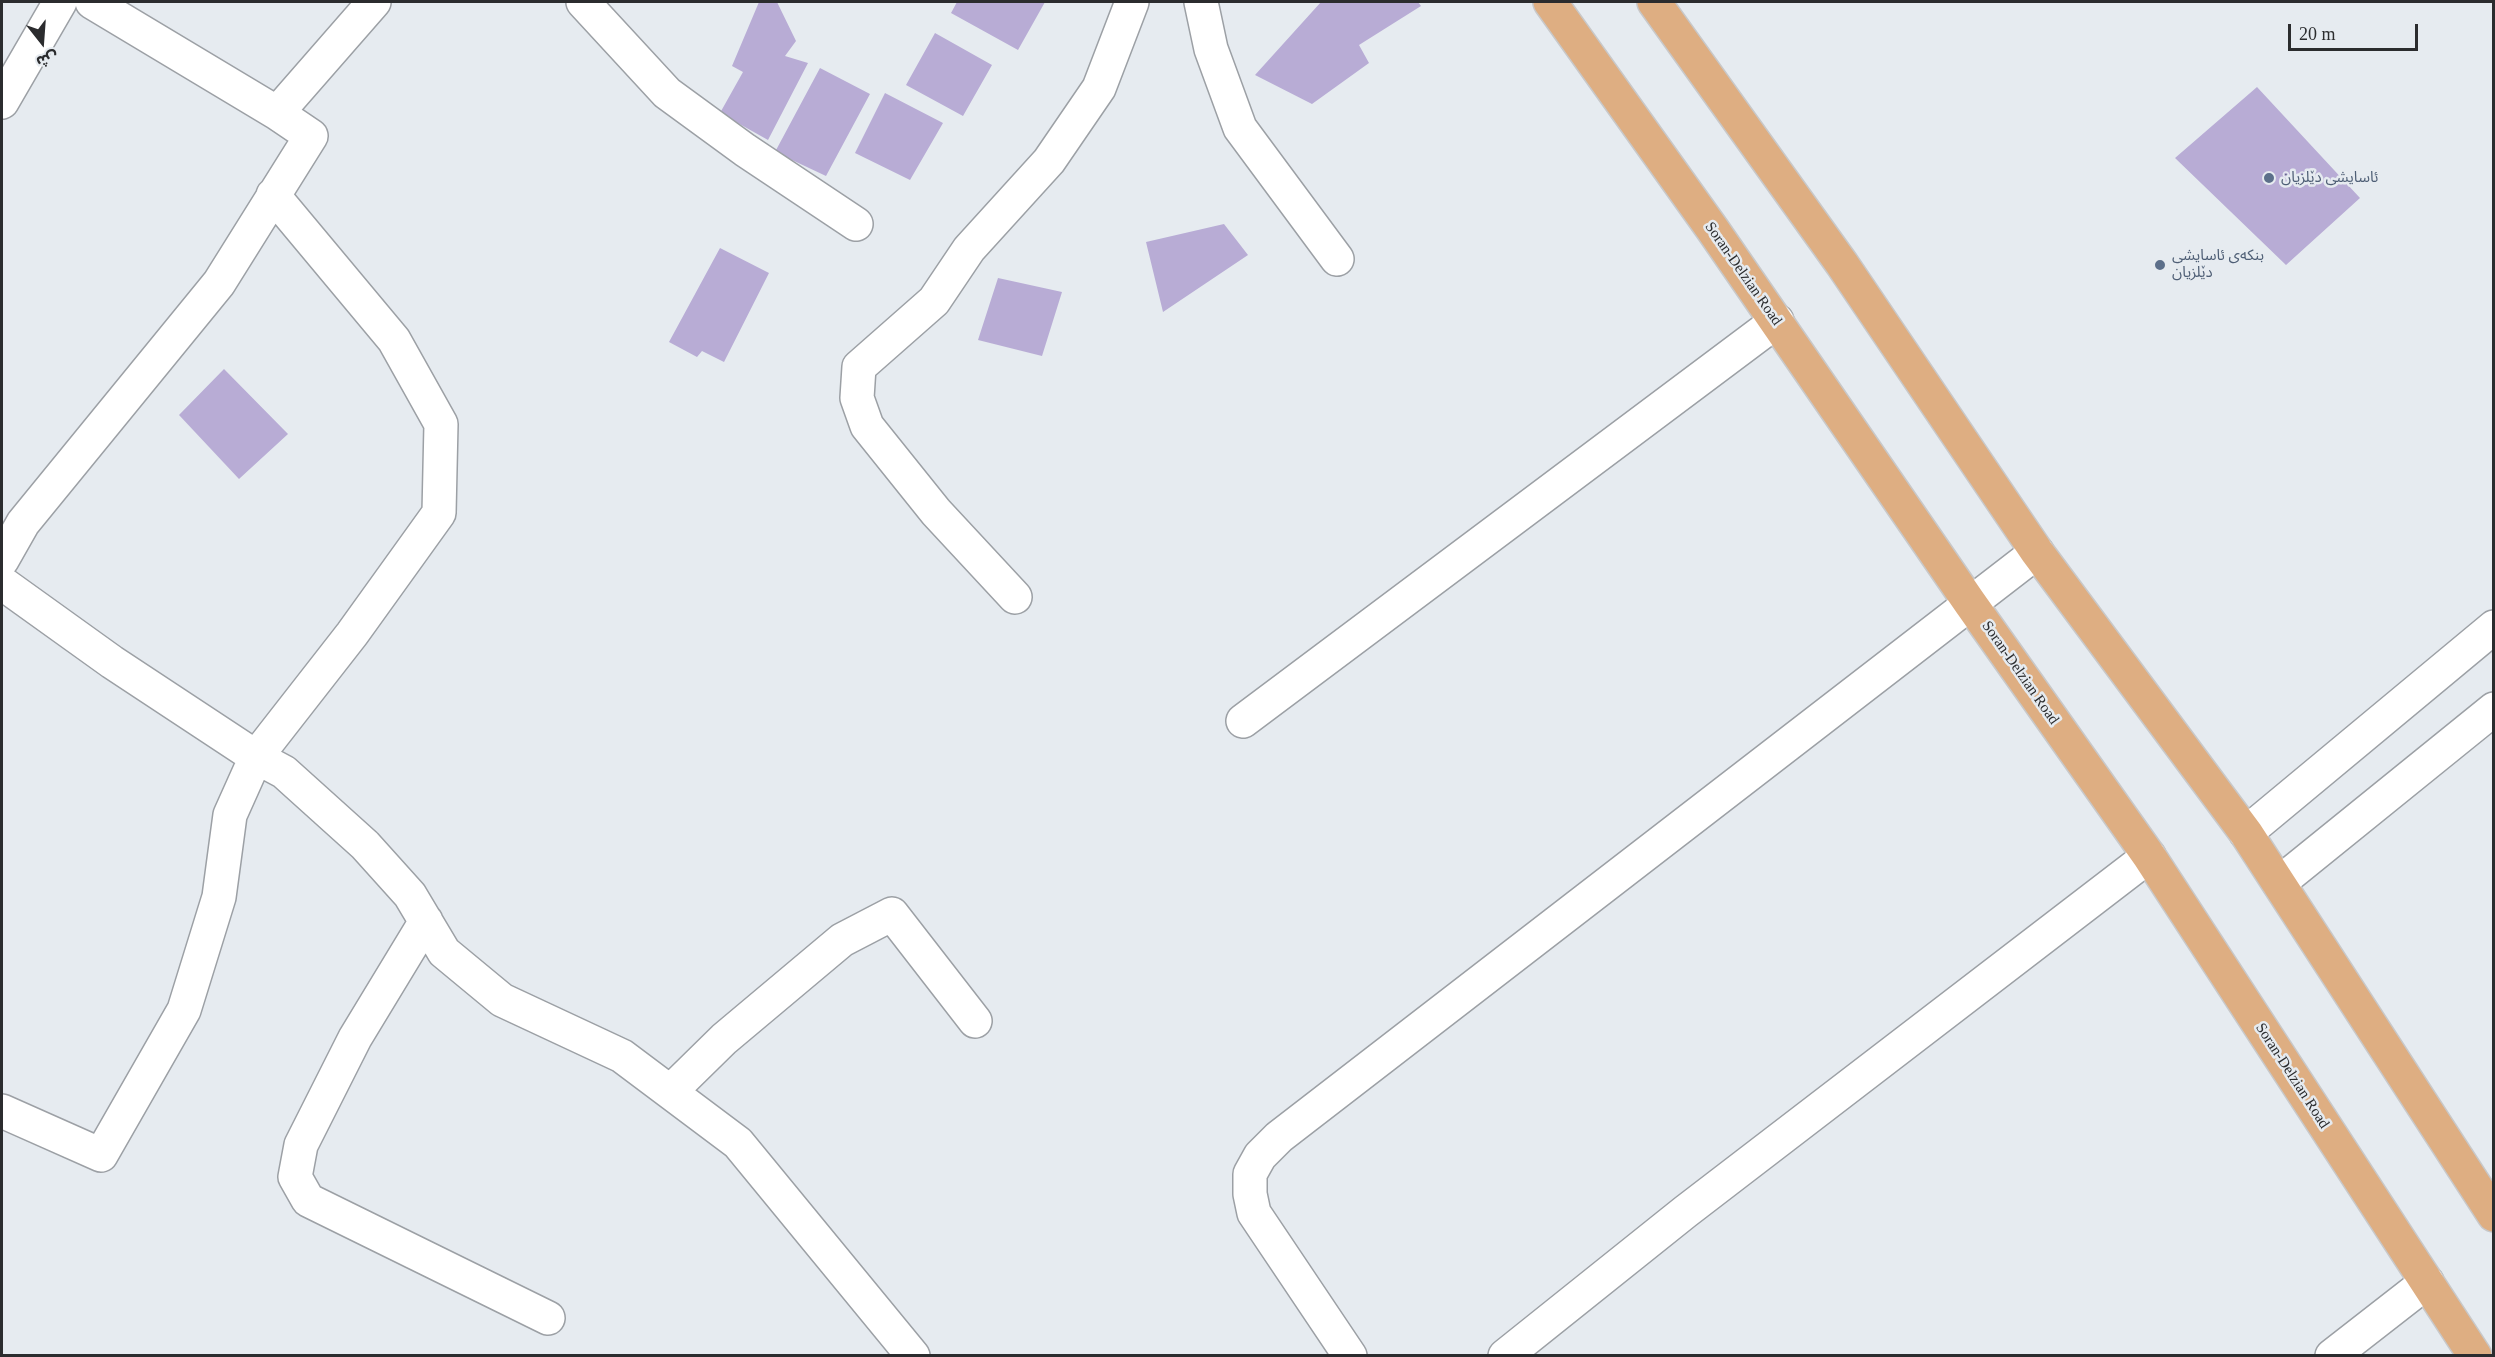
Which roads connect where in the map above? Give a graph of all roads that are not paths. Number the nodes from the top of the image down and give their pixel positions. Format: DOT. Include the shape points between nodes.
graph roads {
  1 [pos="60,2"];
  2 [pos="92,2"];
  3 [pos="374,2"];
  4 [pos="583,2"];
  5 [pos="1132,2"];
  6 [pos="1201,2"];
  7 [pos="1550,2"];
  8 [pos="1654,2"];
  9 [pos="2,102"];
  10 [pos="277,113"];
  11 [pos="273,195"];
  12 [pos="856,224"];
  13 [pos="1337,259"];
  14 [pos="1777,321"];
  15 [pos="2037,552"];
  16 [pos="2,560"];
  17 [pos="2,584"];
  18 [pos="1015,597"];
  19 [pos="1970,603"];
  20 [pos="2493,627"];
  21 [pos="2493,709"];
  22 [pos="1243,721"];
  23 [pos="256,757"];
  24 [pos="2246,832"];
  25 [pos="2149,856"];
  26 [pos="2279,884"];
  27 [pos="426,921"];
  28 [pos="975,1021"];
  29 [pos="670,1092"];
  30 [pos="2,1111"];
  31 [pos="2493,1215"];
  32 [pos="2427,1282"];
  33 [pos="548,1317"];
  34 [pos="913,1356"];
  35 [pos="1350,1356"];
  36 [pos="1505,1356"];
  37 [pos="2331,1356"];
  38 [pos="2475,1356"];
  1 -- 9 [label="street"];
  2 -- 10 [label="street"];
  3 -- 10 [label="street"];
  4 -- 12 [label="street" via="667,93"];
  5 -- 18 [label="street" via="1099,88 1049,161 969,249 934,301 859,367 857,398 867,426 936,512"];
  6 -- 13 [label="street" via="1211,49 1240,128"];
  7 -- 14 [label="main road, Soran-Delzian Road"];
  8 -- 15 [label="main road" via="1842,264"];
  10 -- 11 [label="street" via="310,136"];
  11 -- 16 [label="street" via="219,283 23,523"];
  11 -- 23 [label="street" via="394,340 441,424 441,467 439,513 352,634"];
  14 -- 19 [label="main road, Soran-Delzian Road"];
  14 -- 22 [label="street"];
  15 -- 19 [label="street"];
  15 -- 24 [label="main road"];
  17 -- 23 [label="street"];
  19 -- 25 [label="main road, Soran-Delzian Road"];
  19 -- 35 [label="street" via="1279,1137 1260,1156 1251,1174 1254,1214"];
  20 -- 24 [label="street"];
  21 -- 26 [label="street"];
  23 -- 27 [label="street" via="284,771 365,845 410,895"];
  23 -- 30 [label="street" via="230,815 219,897 184,1010 101,1155"];
  24 -- 26 [label="main road"];
  25 -- 32 [label="main road, Soran-Delzian Road"];
  25 -- 36 [label="street"];
  26 -- 31 [label="main road"];
  27 -- 29 [label="street" via="444,952 502,1000 622,1056"];
  27 -- 33 [label="street" via="355,1038 301,1145 295,1177 308,1200"];
  28 -- 29 [label="street" via="892,914 842,940 724,1039"];
  29 -- 34 [label="street" via="738,1143"];
  32 -- 37 [label="street"];
  32 -- 38 [label="main road, Soran-Delzian Road"];
}
